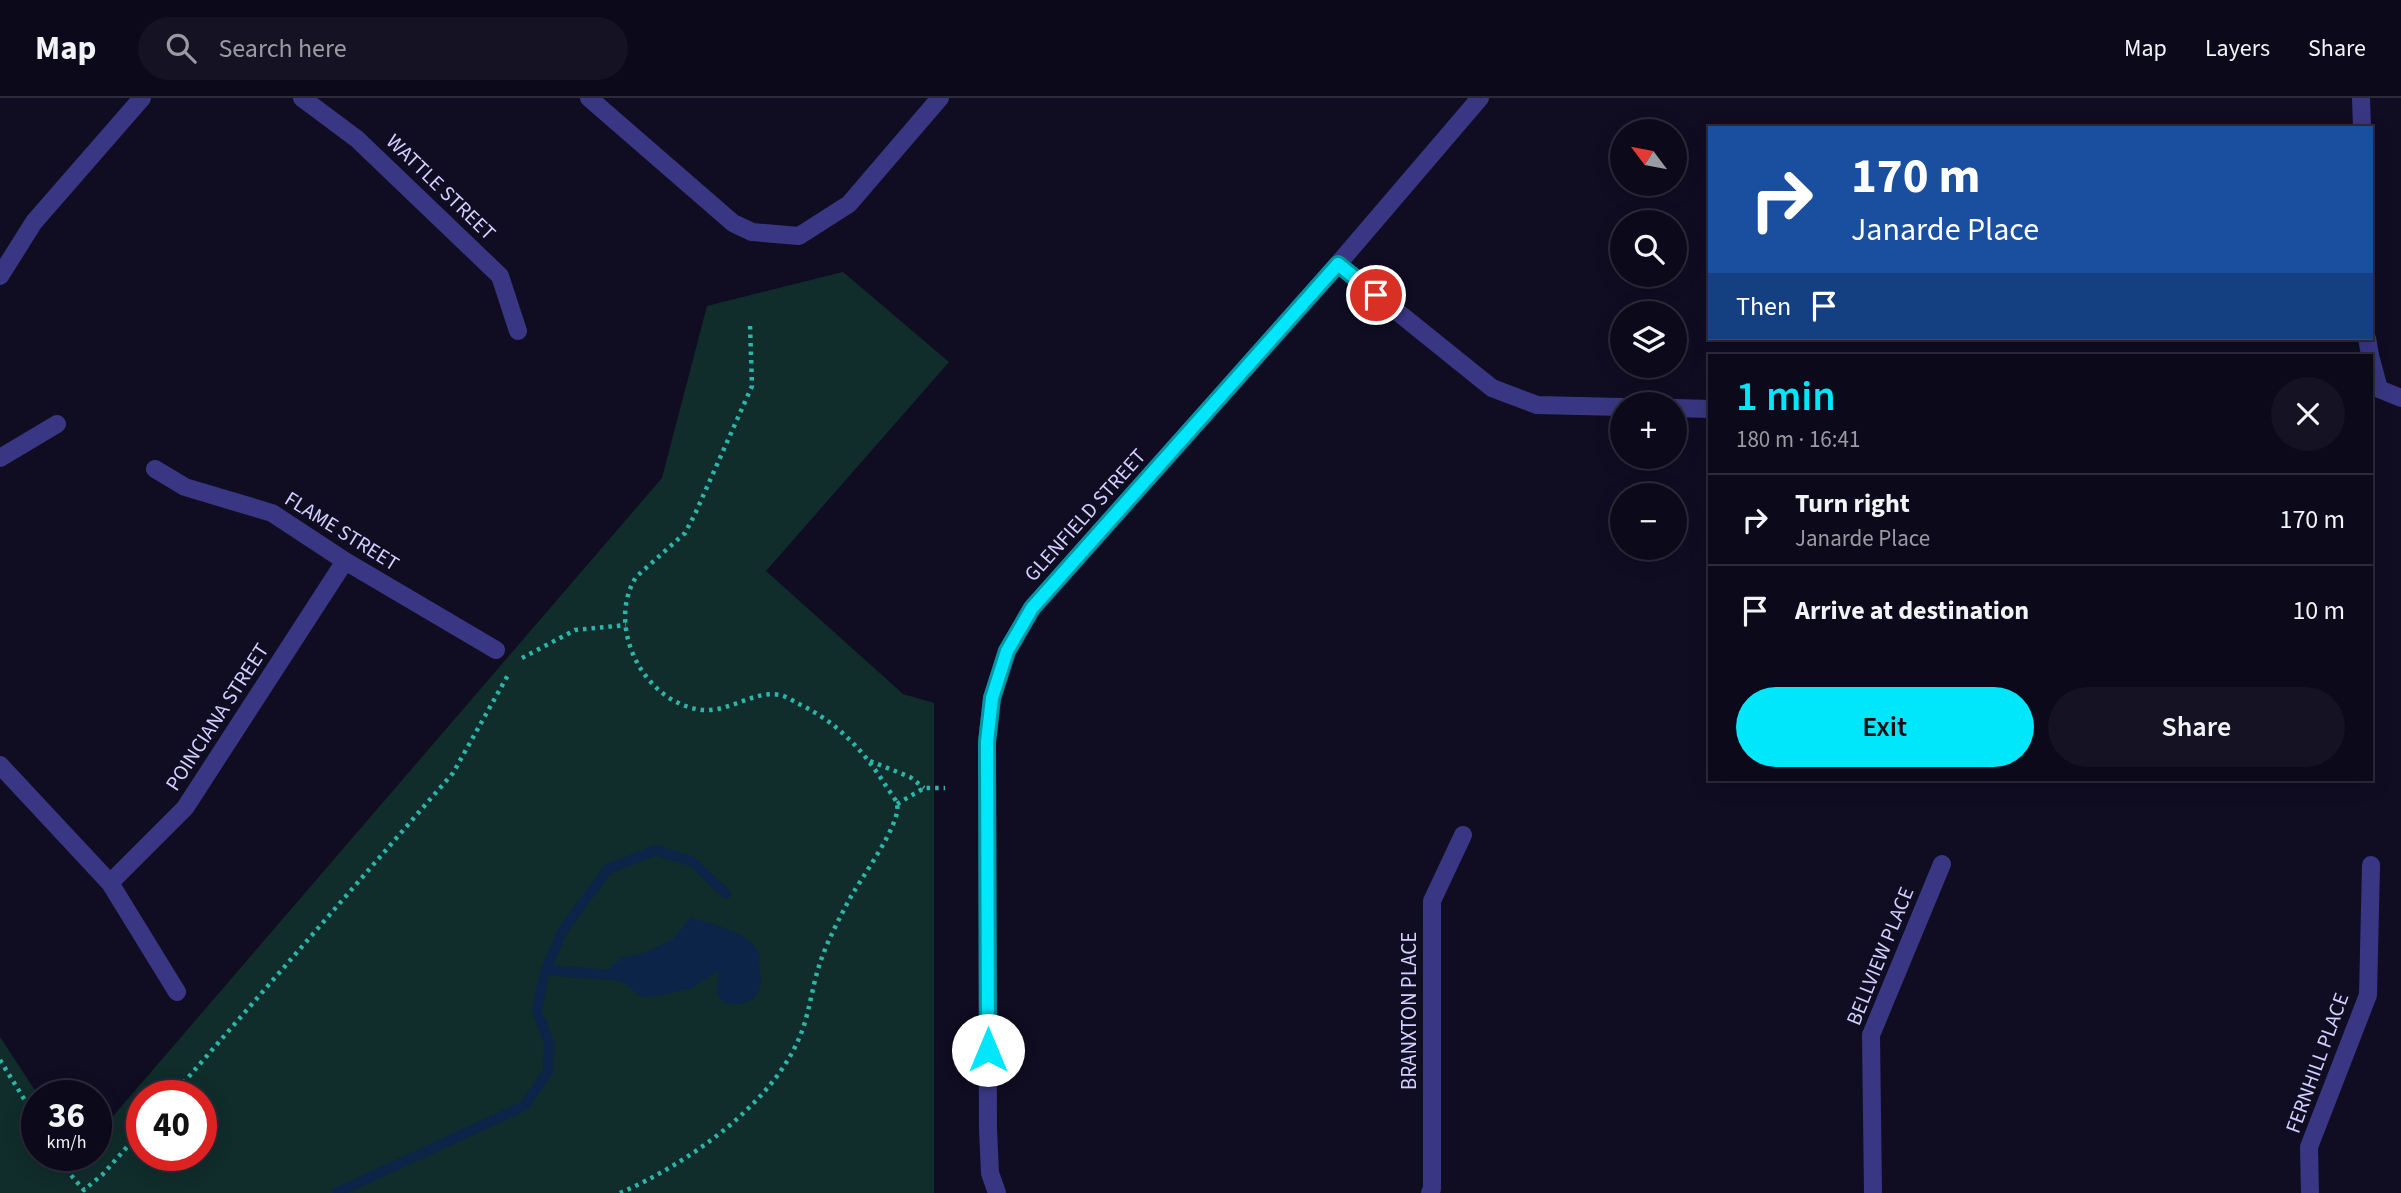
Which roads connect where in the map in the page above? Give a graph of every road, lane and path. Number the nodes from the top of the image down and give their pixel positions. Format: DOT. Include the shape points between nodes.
graph roads {
  1 [pos="142,98"];
  2 [pos="302,98"];
  3 [pos="589,98"];
  4 [pos="940,98"];
  5 [pos="1480,98"];
  6 [pos="2361,98"];
  7 [pos="2362,126"];
  8 [pos="1338,264"];
  9 [pos="0,276"];
  10 [pos="750,325"];
  11 [pos="518,331"];
  12 [pos="2373,365"];
  13 [pos="2401,398"];
  14 [pos="1610,407"];
  15 [pos="1687,408"];
  16 [pos="1708,409"];
  17 [pos="57,424"];
  18 [pos="0,458"];
  19 [pos="155,469"];
  20 [pos="345,561"];
  21 [pos="626,625"];
  22 [pos="496,650"];
  23 [pos="516,661"];
  24 [pos="510,672"];
  25 [pos="869,761"];
  26 [pos="0,765"];
  27 [pos="924,788"];
  28 [pos="944,788"];
  29 [pos="897,804"];
  30 [pos="1463,835"];
  31 [pos="1942,863"];
  32 [pos="2371,866"];
  33 [pos="110,883"];
  34 [pos="177,992"];
  35 [pos="0,1060"];
  36 [pos="186,1080"];
  37 [pos="21,1094"];
  38 [pos="126,1148"];
  39 [pos="112,1164"];
  40 [pos="68,1171"];
  41 [pos="106,1171"];
  42 [pos="620,1193"];
  43 [pos="997,1193"];
  44 [pos="1430,1193"];
  45 [pos="1873,1193"];
  46 [pos="2310,1193"];
  1 -- 9 [label="street" via="34,222"];
  2 -- 11 [label="street, WATTLE STREET" via="357,139 500,276"];
  3 -- 4 [label="street" via="733,223 752,232 799,236 849,204"];
  5 -- 8 [label="street, GLENFIELD STREET"];
  6 -- 7 [label="street"];
  8 -- 14 [label="street" via="1492,388 1537,405"];
  8 -- 43 [label="street, GLENFIELD STREET" via="1032,608 1007,651 992,698 987,742 988,1129 990,1173"];
  10 -- 21 [label="path" via="752,386 685,533 631,586"];
  12 -- 13 [label="street" via="2379,389"];
  15 -- 16 [label="street"];
  17 -- 18 [label="street"];
  19 -- 20 [label="street, FLAME STREET" via="185,486 272,513"];
  20 -- 22 [label="street, FLAME STREET"];
  20 -- 33 [label="street, POINCIANA STREET" via="185,808"];
  21 -- 23 [label="path" via="575,630"];
  21 -- 25 [label="path" via="629,645 647,678 678,703 702,710 722,709 765,695 781,695 841,730"];
  24 -- 36 [label="path" via="453,773"];
  25 -- 27 [label="path" via="910,777"];
  25 -- 29 [label="path"];
  26 -- 33 [label="street"];
  27 -- 28 [label="path"];
  27 -- 29 [label="path"];
  29 -- 42 [label="path" via="890,833 832,932 801,1034 786,1065 722,1132 659,1174"];
  30 -- 44 [label="street, BRANXTON PLACE" via="1432,901"];
  31 -- 45 [label="street, BELLVIEW PLACE" via="1871,1035"];
  32 -- 46 [label="street, FERNHILL PLACE" via="2368,995 2309,1147"];
  33 -- 34 [label="street"];
  35 -- 37 [label="path"];
  38 -- 39 [label="path"];
  40 -- 41 [label="path" via="83,1190"];
}
